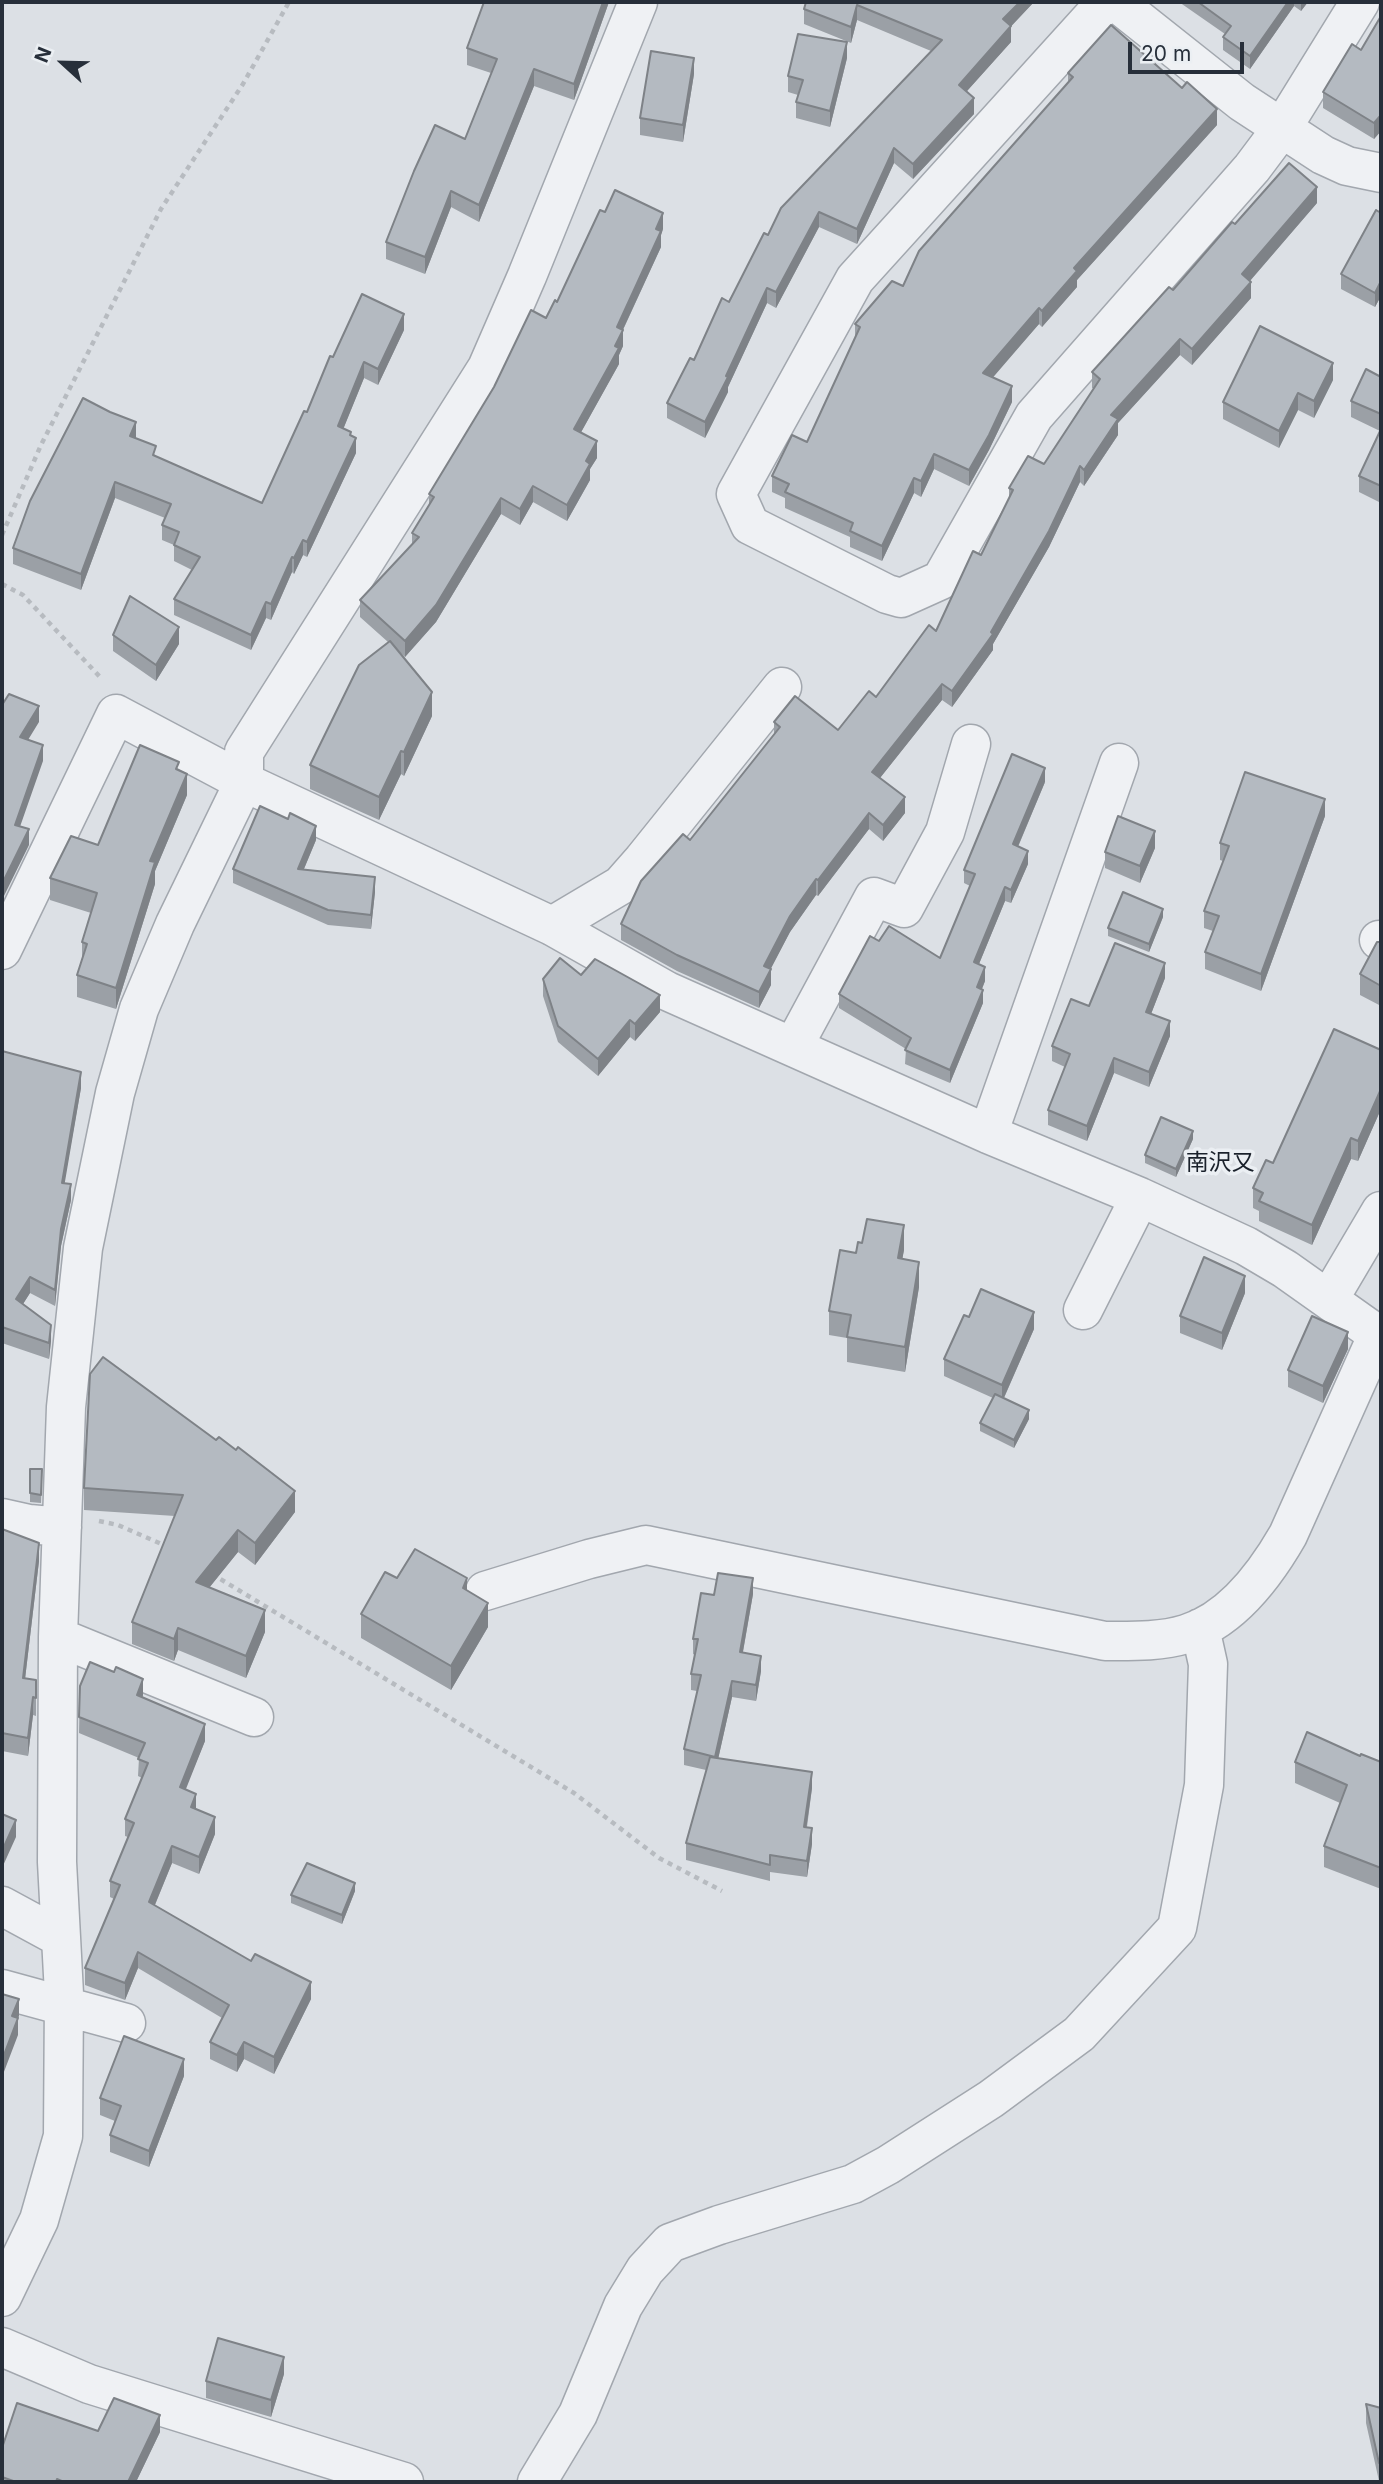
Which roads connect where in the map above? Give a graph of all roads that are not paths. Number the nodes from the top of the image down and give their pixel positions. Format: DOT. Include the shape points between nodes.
graph roads {
  1 [pos="638,2"];
  2 [pos="1360,2"];
  3 [pos="1116,3"];
  4 [pos="1282,128"];
  5 [pos="1381,173"];
  6 [pos="782,687"];
  7 [pos="971,744"];
  8 [pos="1119,763"];
  9 [pos="244,782"];
  10 [pos="552,926"];
  11 [pos="2,950"];
  12 [pos="793,1048"];
  13 [pos="988,1134"];
  14 [pos="1140,1197"];
  15 [pos="1381,1211"];
  16 [pos="1329,1298"];
  17 [pos="1083,1310"];
  18 [pos="1379,1336"];
  19 [pos="2,1518"];
  20 [pos="63,1520"];
  21 [pos="485,1591"];
  22 [pos="1200,1628"];
  23 [pos="58,1637"];
  24 [pos="254,1717"];
  25 [pos="2,1906"];
  26 [pos="61,1938"];
  27 [pos="2,1989"];
  28 [pos="64,2007"];
  29 [pos="126,2023"];
  30 [pos="2,2297"];
  31 [pos="2,2347"];
  32 [pos="404,2482"];
  33 [pos="537,2482"];
  1 -- 9 [label="street" via="487,368 244,752"];
  2 -- 4 [label="street"];
  3 -- 4 [label="street"];
  3 -- 4 [label="street" via="855,279 736,494 750,525 887,594 901,598 941,580 1034,416"];
  4 -- 5 [label="street" via="1322,155"];
  6 -- 10 [label="street" via="621,885"];
  7 -- 12 [label="street" via="945,832 904,908 874,897"];
  8 -- 13 [label="street"];
  9 -- 10 [label="street"];
  9 -- 11 [label="street" via="116,714"];
  9 -- 20 [label="street" via="139,1009 115,1093 82,1248 66,1407"];
  10 -- 12 [label="street" via="667,991"];
  12 -- 13 [label="street"];
  13 -- 14 [label="street"];
  14 -- 16 [label="street" via="1246,1246"];
  14 -- 17 [label="street"];
  15 -- 16 [label="street"];
  16 -- 18 [label="street"];
  18 -- 22 [label="street" via="1271,1565 1242,1599"];
  19 -- 20 [label="street" via="29,1524"];
  20 -- 23 [label="street"];
  21 -- 22 [label="street" via="646,1545 1105,1641 1141,1641"];
  22 -- 33 [label="street" via="1208,1664 1204,1785 1177,1928 1079,2034 991,2099 888,2165 853,2184 670,2243 645,2270 623,2306 578,2414"];
  23 -- 24 [label="street"];
  23 -- 26 [label="street"];
  25 -- 26 [label="street"];
  26 -- 28 [label="street"];
  27 -- 28 [label="street"];
  28 -- 29 [label="street"];
  28 -- 30 [label="street" via="63,2136 39,2220"];
  31 -- 32 [label="street" via="89,2384"];
}
